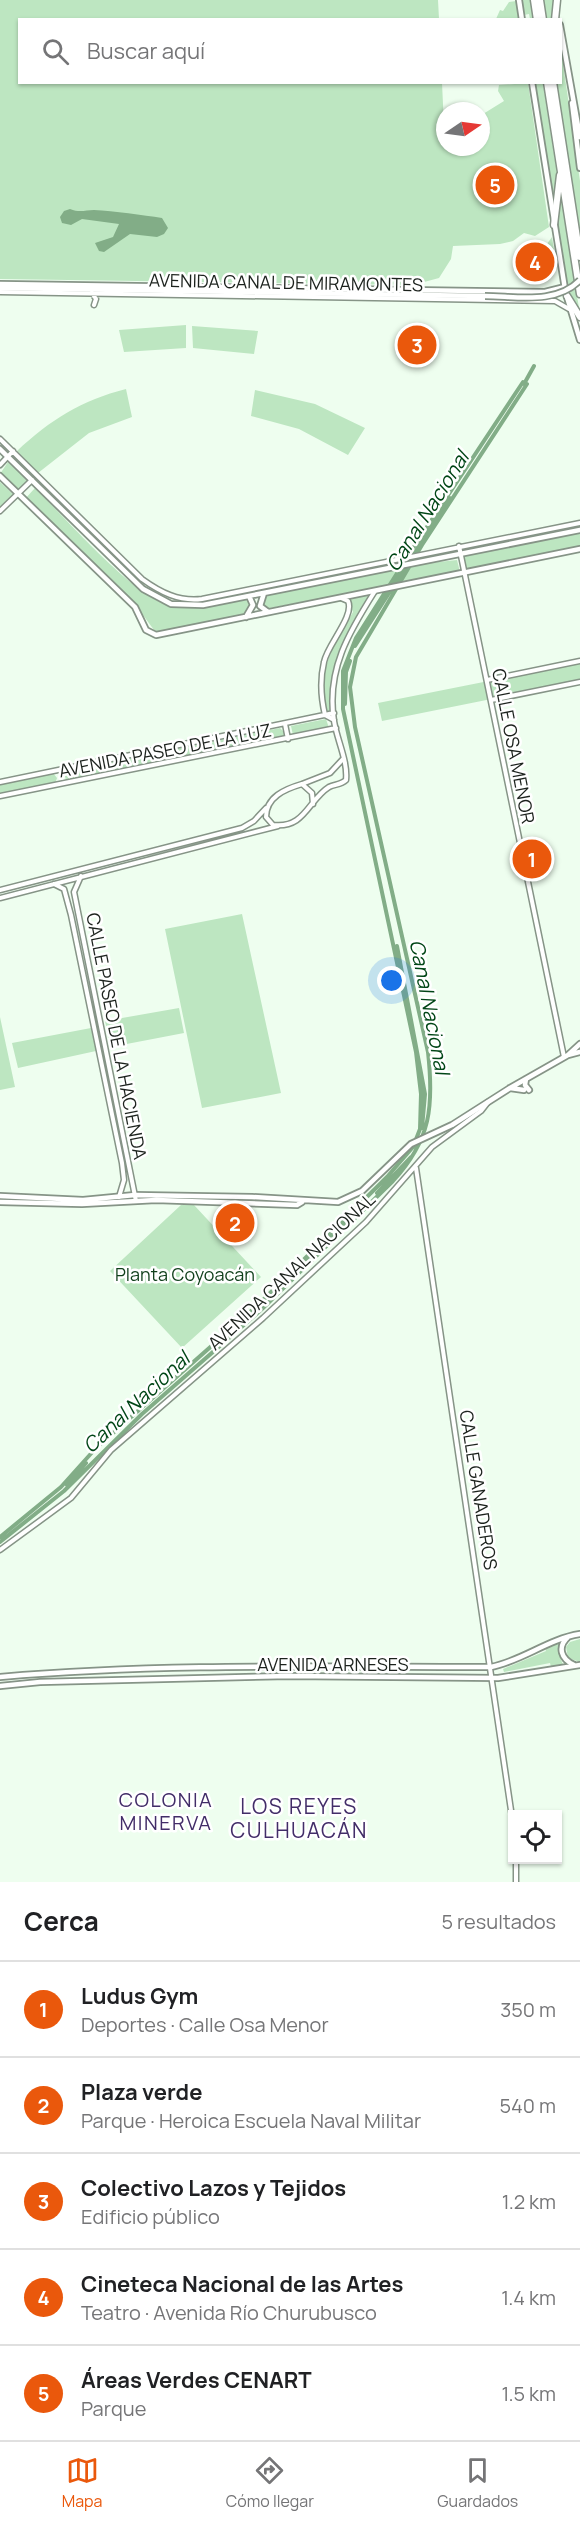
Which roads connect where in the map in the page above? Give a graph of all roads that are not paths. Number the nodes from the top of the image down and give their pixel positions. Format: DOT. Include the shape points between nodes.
graph roads {
  1 [pos="519,0"];
  2 [pos="534,0"];
  3 [pos="540,0"];
  4 [pos="557,0"];
  5 [pos="522,18"];
  6 [pos="537,18"];
  7 [pos="543,18"];
  8 [pos="555,18"];
  9 [pos="560,18"];
  10 [pos="562,32"];
  11 [pos="532,84"];
  12 [pos="547,84"];
  13 [pos="553,84"];
  14 [pos="572,100"];
  15 [pos="580,137"];
  16 [pos="580,168"];
  17 [pos="560,172"];
  18 [pos="554,225"];
  19 [pos="580,257"];
  20 [pos="580,280"];
  21 [pos="565,287"];
  22 [pos="0,288"];
  23 [pos="507,291"];
  24 [pos="516,291"];
  25 [pos="88,293"];
  26 [pos="580,294"];
  27 [pos="432,295"];
  28 [pos="567,296"];
  29 [pos="446,298"];
  30 [pos="504,300"];
  31 [pos="515,300"];
  32 [pos="94,305"];
  33 [pos="569,309"];
  34 [pos="580,317"];
  35 [pos="580,340"];
  36 [pos="0,439"];
  37 [pos="0,449"];
  38 [pos="13,451"];
  39 [pos="8,457"];
  40 [pos="0,465"];
  41 [pos="0,476"];
  42 [pos="34,478"];
  43 [pos="18,494"];
  44 [pos="0,511"];
  45 [pos="580,523"];
  46 [pos="580,530"];
  47 [pos="459,546"];
  48 [pos="580,549"];
  49 [pos="461,554"];
  50 [pos="465,573"];
  51 [pos="375,590"];
  52 [pos="264,593"];
  53 [pos="249,596"];
  54 [pos="340,598"];
  55 [pos="269,612"];
  56 [pos="246,617"];
  57 [pos="580,661"];
  58 [pos="487,680"];
  59 [pos="580,682"];
  60 [pos="491,700"];
  61 [pos="334,713"];
  62 [pos="325,715"];
  63 [pos="334,720"];
  64 [pos="285,724"];
  65 [pos="336,728"];
  66 [pos="288,739"];
  67 [pos="344,759"];
  68 [pos="0,782"];
  69 [pos="302,784"];
  70 [pos="0,796"];
  71 [pos="314,804"];
  72 [pos="267,807"];
  73 [pos="280,826"];
  74 [pos="118,861"];
  75 [pos="104,864"];
  76 [pos="120,867"];
  77 [pos="105,870"];
  78 [pos="81,876"];
  79 [pos="25,884"];
  80 [pos="54,884"];
  81 [pos="12,888"];
  82 [pos="0,890"];
  83 [pos="27,891"];
  84 [pos="75,892"];
  85 [pos="67,894"];
  86 [pos="13,895"];
  87 [pos="0,898"];
  88 [pos="85,947"];
  89 [pos="78,948"];
  90 [pos="580,1044"];
  91 [pos="580,1052"];
  92 [pos="566,1056"];
  93 [pos="527,1078"];
  94 [pos="510,1088"];
  95 [pos="116,1097"];
  96 [pos="109,1099"];
  97 [pos="489,1101"];
  98 [pos="119,1113"];
  99 [pos="112,1114"];
  100 [pos="416,1167"];
  101 [pos="0,1196"];
  102 [pos="119,1197"];
  103 [pos="135,1198"];
  104 [pos="0,1202"];
  105 [pos="0,1550"];
  106 [pos="580,1634"];
  107 [pos="571,1635"];
  108 [pos="578,1666"];
  109 [pos="490,1667"];
  110 [pos="0,1677"];
  111 [pos="495,1678"];
  112 [pos="0,1686"];
  113 [pos="512,1810"];
  114 [pos="516,1864"];
  115 [pos="516,1882"];
  1 -- 5 [label="main road"];
  2 -- 6 [label="highway"];
  3 -- 7 [label="highway"];
  4 -- 8 [label="highway"];
  4 -- 9 [label="main road"];
  10 -- 14 [label="main road"];
  11 -- 18 [label="main road"];
  12 -- 17 [label="highway"];
  13 -- 19 [label="highway"];
  14 -- 15 [label="main road"];
  14 -- 16 [label="main road"];
  17 -- 18 [label="highway"];
  17 -- 26 [label="highway"];
  18 -- 21 [label="main road"];
  20 -- 27 [label="main road, AVENIDA CANAL DE MIRAMONTES, bridge" via="569,290 552,296"];
  21 -- 24 [label="main road, AVENIDA CANAL DE MIRAMONTES" via="554,292"];
  21 -- 28 [label="main road"];
  22 -- 23 [label="main road, AVENIDA CANAL DE MIRAMONTES"];
  22 -- 25 [label="street, AVENIDA CANAL DE MIRAMONTES"];
  22 -- 27 [label="main road, AVENIDA CANAL DE MIRAMONTES"];
  23 -- 24 [label="main road, AVENIDA CANAL DE MIRAMONTES"];
  23 -- 30 [label="main road"];
  24 -- 31 [label="main road" via="512,296"];
  25 -- 29 [label="street, AVENIDA CANAL DE MIRAMONTES"];
  25 -- 32 [label="street" via="95,296"];
  27 -- 29 [label="main road"];
  28 -- 33 [label="main road"];
  28 -- 34 [label="highway"];
  29 -- 30 [label="street, AVENIDA CANAL DE MIRAMONTES"];
  30 -- 31 [label="street, AVENIDA CANAL DE MIRAMONTES"];
  31 -- 33 [label="street, AVENIDA CANAL DE MIRAMONTES" via="555,301"];
  33 -- 35 [label="main road"];
  36 -- 38 [label="street"];
  37 -- 39 [label="main road"];
  38 -- 39 [label="street"];
  38 -- 42 [label="street"];
  39 -- 40 [label="street"];
  39 -- 42 [label="main road"];
  41 -- 43 [label="main road"];
  42 -- 43 [label="street"];
  42 -- 47 [label="street" via="142,579 179,598 202,599"];
  42 -- 53 [label="main road" via="129,576 155,596 171,604 195,606"];
  43 -- 44 [label="street"];
  43 -- 56 [label="main road" via="135,607 150,633"];
  45 -- 47 [label="street"];
  46 -- 49 [label="main road"];
  47 -- 49 [label="street, CALLE OSA MENOR"];
  48 -- 50 [label="main road"];
  49 -- 50 [label="street, CALLE OSA MENOR"];
  49 -- 52 [label="main road"];
  50 -- 51 [label="main road"];
  50 -- 58 [label="street, CALLE OSA MENOR"];
  51 -- 54 [label="main road"];
  51 -- 61 [label="street" via="338,659 333,685"];
  52 -- 53 [label="main road"];
  52 -- 55 [label="main road" via="260,606"];
  53 -- 56 [label="main road" via="253,605"];
  54 -- 55 [label="main road"];
  54 -- 62 [label="street" via="348,602 350,611 324,659 321,685"];
  55 -- 56 [label="main road"];
  57 -- 58 [label="street"];
  58 -- 60 [label="street, CALLE OSA MENOR"];
  59 -- 60 [label="street"];
  60 -- 92 [label="street, CALLE OSA MENOR"];
  61 -- 62 [label="street, AVENIDA PASEO DE LA LUZ"];
  61 -- 63 [label="street"];
  62 -- 63 [label="street"];
  62 -- 64 [label="street, AVENIDA PASEO DE LA LUZ"];
  63 -- 65 [label="street"];
  64 -- 66 [label="street"];
  64 -- 68 [label="street, AVENIDA PASEO DE LA LUZ"];
  65 -- 66 [label="street, AVENIDA PASEO DE LA LUZ"];
  65 -- 67 [label="street"];
  66 -- 70 [label="street, AVENIDA PASEO DE LA LUZ"];
  67 -- 69 [label="street" via="330,773"];
  67 -- 71 [label="street" via="346,780 328,788"];
  69 -- 71 [label="street" via="312,793"];
  69 -- 72 [label="street" via="279,793"];
  71 -- 73 [label="street" via="298,820"];
  72 -- 73 [label="street" via="267,820"];
  72 -- 74 [label="street" via="242,828"];
  73 -- 76 [label="street"];
  74 -- 75 [label="street"];
  74 -- 76 [label="street"];
  75 -- 77 [label="street"];
  75 -- 79 [label="street"];
  76 -- 77 [label="street"];
  77 -- 78 [label="street"];
  78 -- 80 [label="street"];
  78 -- 84 [label="street, CALLE PASEO DE LA HACIENDA"];
  79 -- 81 [label="street"];
  79 -- 83 [label="street"];
  80 -- 83 [label="street"];
  80 -- 85 [label="street, CALLE PASEO DE LA HACIENDA"];
  81 -- 82 [label="street"];
  81 -- 86 [label="street"];
  83 -- 86 [label="street"];
  84 -- 85 [label="street"];
  84 -- 88 [label="street, CALLE PASEO DE LA HACIENDA"];
  85 -- 89 [label="street, CALLE PASEO DE LA HACIENDA"];
  86 -- 87 [label="street"];
  88 -- 89 [label="street"];
  88 -- 95 [label="street, CALLE PASEO DE LA HACIENDA"];
  89 -- 96 [label="street, CALLE PASEO DE LA HACIENDA"];
  90 -- 92 [label="main road"];
  91 -- 92 [label="main road"];
  92 -- 93 [label="main road"];
  93 -- 94 [label="main road"];
  93 -- 94 [label="main road" via="527,1090"];
  94 -- 97 [label="main road"];
  95 -- 96 [label="street"];
  95 -- 98 [label="street, CALLE PASEO DE LA HACIENDA"];
  96 -- 99 [label="street, CALLE PASEO DE LA HACIENDA"];
  97 -- 100 [label="street, AVENIDA CANAL NACIONAL" via="432,1147"];
  97 -- 103 [label="main road" via="449,1127 402,1150 354,1196 338,1202"];
  98 -- 99 [label="street"];
  98 -- 103 [label="street, CALLE PASEO DE LA HACIENDA"];
  99 -- 102 [label="street, CALLE PASEO DE LA HACIENDA" via="123,1172"];
  100 -- 105 [label="street, AVENIDA CANAL NACIONAL" via="366,1222 263,1318 111,1450 71,1498"];
  100 -- 109 [label="street, CALLE GANADEROS"];
  101 -- 102 [label="main road" via="82,1200"];
  102 -- 103 [label="main road"];
  103 -- 104 [label="main road" via="82,1204"];
  106 -- 107 [label="main road"];
  107 -- 108 [label="main road" via="563,1642 562,1653 568,1662"];
  107 -- 109 [label="main road"];
  108 -- 111 [label="main road, AVENIDA ARNESES"];
  109 -- 110 [label="main road, AVENIDA ARNESES" via="229,1668"];
  109 -- 111 [label="street, CALLE GANADEROS"];
  111 -- 112 [label="main road, AVENIDA ARNESES" via="289,1676"];
  111 -- 113 [label="street, CALLE GANADEROS"];
  114 -- 115 [label="street"];
}
